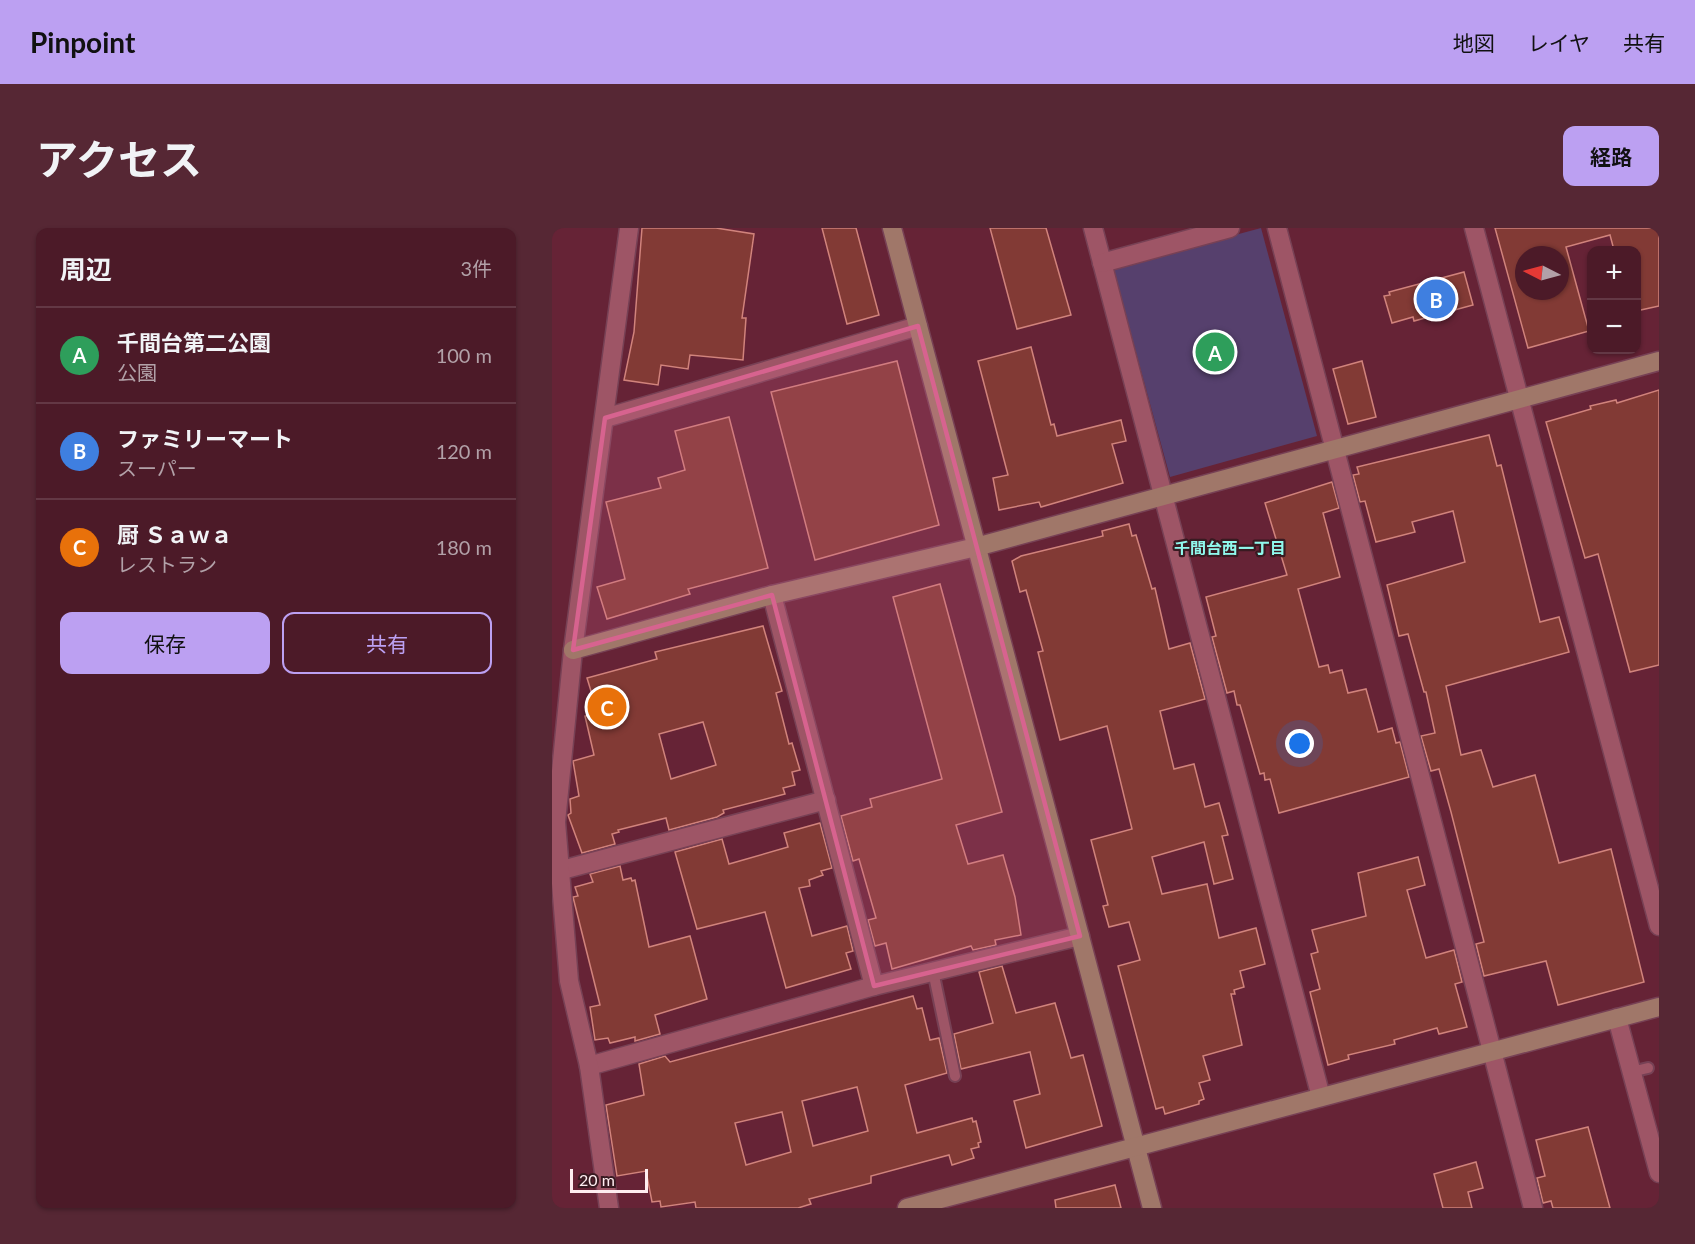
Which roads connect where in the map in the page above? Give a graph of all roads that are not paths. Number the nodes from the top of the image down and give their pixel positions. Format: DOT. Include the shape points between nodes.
graph roads {
  1 [pos="629,228"];
  2 [pos="892,228"];
  3 [pos="1093,228"];
  4 [pos="1230,228"];
  5 [pos="1276,228"];
  6 [pos="1474,228"];
  7 [pos="1102,263"];
  8 [pos="918,326"];
  9 [pos="1659,361"];
  10 [pos="1520,398"];
  11 [pos="605,418"];
  12 [pos="1335,448"];
  13 [pos="1163,495"];
  14 [pos="976,547"];
  15 [pos="772,595"];
  16 [pos="573,650"];
  17 [pos="826,800"];
  18 [pos="562,870"];
  19 [pos="1659,926"];
  20 [pos="1080,936"];
  21 [pos="933,971"];
  22 [pos="874,986"];
  23 [pos="1659,1007"];
  24 [pos="1617,1018"];
  25 [pos="1493,1051"];
  26 [pos="589,1066"];
  27 [pos="956,1076"];
  28 [pos="1321,1097"];
  29 [pos="1136,1147"];
  30 [pos="1659,1173"];
  31 [pos="935,1204"];
  32 [pos="609,1208"];
  33 [pos="907,1208"];
  34 [pos="1152,1208"];
  35 [pos="1533,1208"];
  1 -- 11 [label="street"];
  2 -- 8 [label="street"];
  3 -- 7 [label="street"];
  4 -- 7 [label="street"];
  5 -- 12 [label="street"];
  6 -- 10 [label="street"];
  7 -- 13 [label="street"];
  8 -- 11 [label="street"];
  8 -- 14 [label="street"];
  9 -- 10 [label="street"];
  10 -- 12 [label="street"];
  10 -- 19 [label="street"];
  11 -- 16 [label="street"];
  12 -- 13 [label="street"];
  12 -- 25 [label="street"];
  13 -- 14 [label="street"];
  13 -- 28 [label="street"];
  14 -- 15 [label="street"];
  14 -- 20 [label="street"];
  15 -- 16 [label="street"];
  15 -- 17 [label="street"];
  16 -- 18 [label="street" via="556,822"];
  17 -- 18 [label="street"];
  17 -- 22 [label="street"];
  18 -- 26 [label="street" via="569,981"];
  20 -- 21 [label="street"];
  20 -- 29 [label="street"];
  21 -- 22 [label="street"];
  21 -- 27 [label="lane"];
  22 -- 26 [label="street"];
  23 -- 24 [label="street"];
  24 -- 25 [label="street"];
  24 -- 30 [label="street" via="1640,1070"];
  25 -- 28 [label="street"];
  25 -- 35 [label="street"];
  26 -- 32 [label="street"];
  28 -- 29 [label="street"];
  29 -- 31 [label="street"];
  29 -- 34 [label="street"];
  31 -- 33 [label="street"];
}
